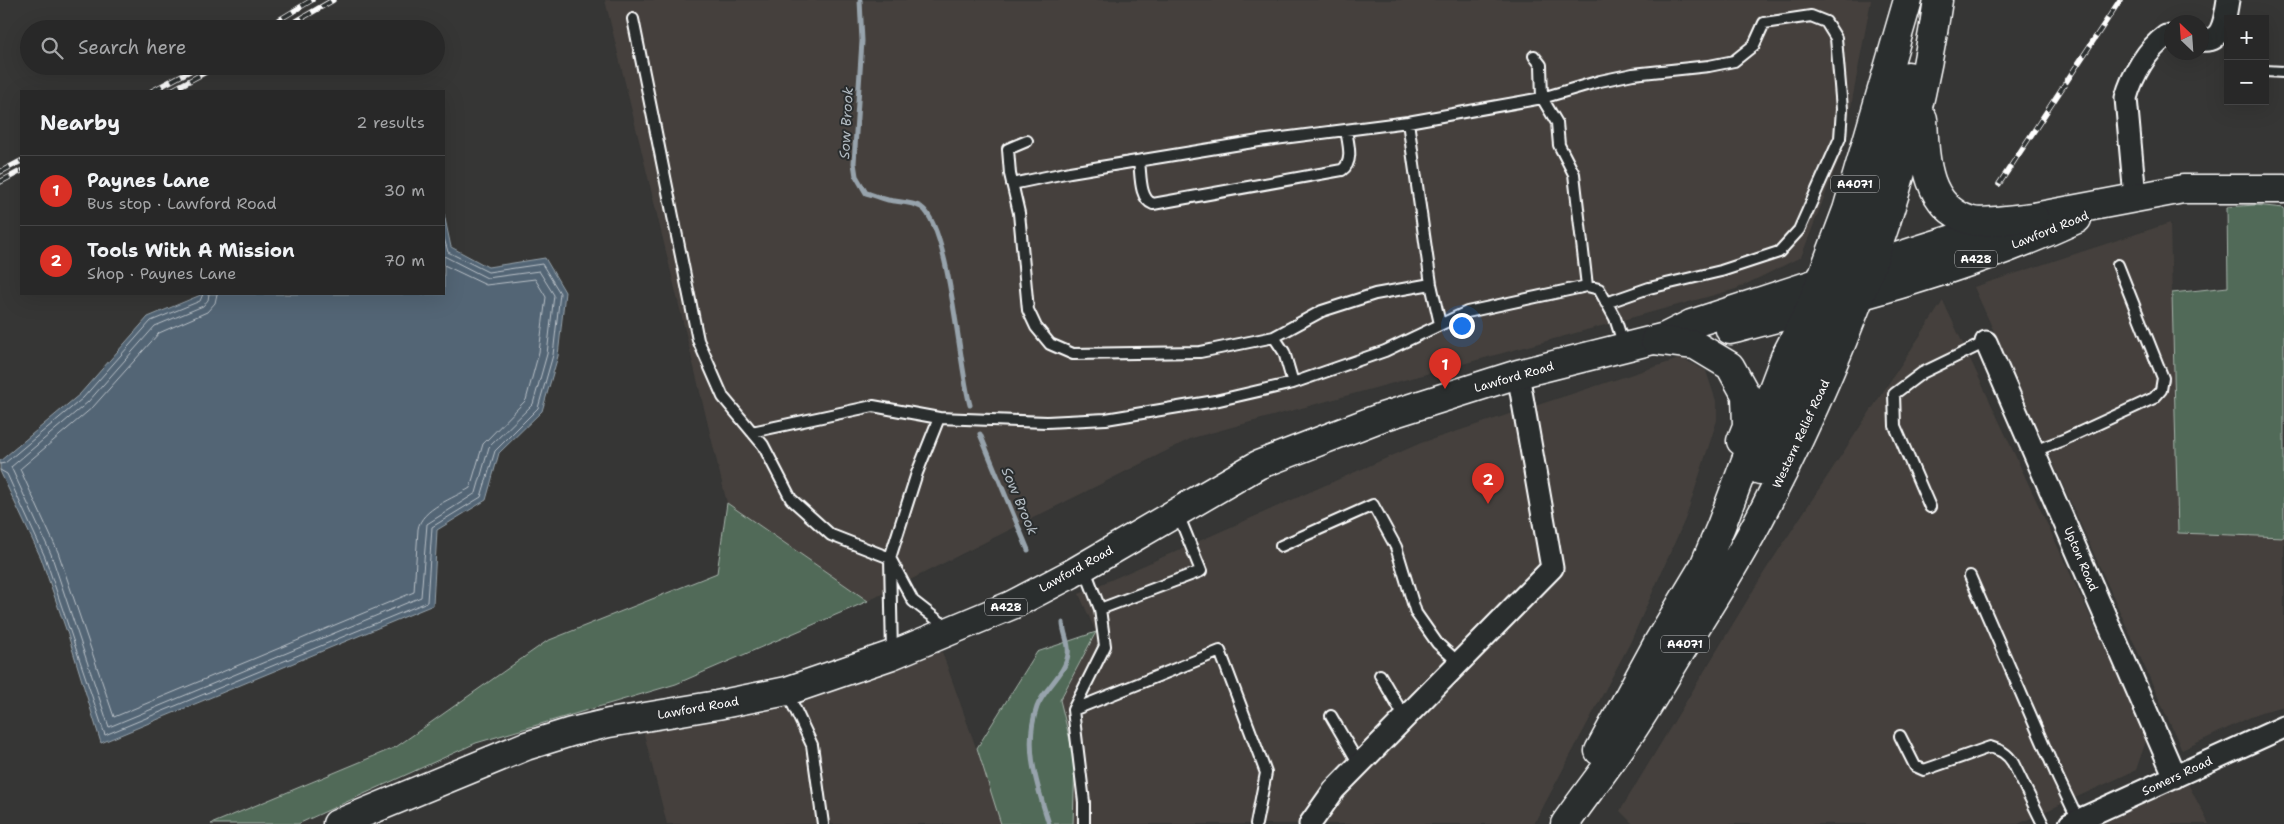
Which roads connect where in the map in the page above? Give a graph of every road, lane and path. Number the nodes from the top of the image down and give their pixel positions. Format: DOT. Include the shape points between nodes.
graph roads {
  1 [pos="1908,0"];
  2 [pos="1930,0"];
  3 [pos="1938,0"];
  4 [pos="2228,0"];
  5 [pos="632,19"];
  6 [pos="2164,38"];
  7 [pos="2209,40"];
  8 [pos="1534,56"];
  9 [pos="2269,70"];
  10 [pos="2284,72"];
  11 [pos="1921,95"];
  12 [pos="1542,98"];
  13 [pos="1408,122"];
  14 [pos="1346,130"];
  15 [pos="1027,141"];
  16 [pos="1139,160"];
  17 [pos="1012,184"];
  18 [pos="2284,189"];
  19 [pos="2126,199"];
  20 [pos="2034,217"];
  21 [pos="2118,265"];
  22 [pos="1431,284"];
  23 [pos="1587,286"];
  24 [pos="1838,289"];
  25 [pos="1606,303"];
  26 [pos="1440,324"];
  27 [pos="1274,337"];
  28 [pos="1660,338"];
  29 [pos="1986,342"];
  30 [pos="1624,347"];
  31 [pos="1518,374"];
  32 [pos="1293,383"];
  33 [pos="939,418"];
  34 [pos="752,432"];
  35 [pos="2034,451"];
  36 [pos="1930,508"];
  37 [pos="1177,511"];
  38 [pos="1281,546"];
  39 [pos="890,558"];
  40 [pos="1083,566"];
  41 [pos="1704,566"];
  42 [pos="1970,576"];
  43 [pos="1100,609"];
  44 [pos="952,632"];
  45 [pos="892,655"];
  46 [pos="1459,663"];
  47 [pos="1380,675"];
  48 [pos="787,691"];
  49 [pos="1073,710"];
  50 [pos="1331,716"];
  51 [pos="1405,718"];
  52 [pos="2284,727"];
  53 [pos="1900,736"];
  54 [pos="1359,764"];
  55 [pos="2175,777"];
  56 [pos="2074,822"];
  57 [pos="337,824"];
  58 [pos="823,824"];
  59 [pos="1084,824"];
  60 [pos="1256,824"];
  61 [pos="1310,824"];
  62 [pos="1558,824"];
  63 [pos="1565,824"];
  64 [pos="2043,824"];
  1 -- 24 [label="main road, Western Relief Road / A4071" via="1847,210"];
  2 -- 24 [label="main road" via="1856,247"];
  3 -- 11 [label="main road, Western Relief Road / A4071"];
  4 -- 7 [label="street" via="2222,29"];
  5 -- 34 [label="lane" via="698,340 723,397"];
  6 -- 19 [label="street" via="2152,47 2128,89"];
  8 -- 12 [label="lane" via="1541,65"];
  9 -- 10 [label="lane"];
  11 -- 20 [label="main road" via="1930,183 1943,203 1970,221"];
  11 -- 24 [label="main road, Western Relief Road / A4071" via="1905,162"];
  12 -- 13 [label="lane"];
  12 -- 23 [label="lane" via="1557,123 1559,145 1574,174"];
  12 -- 25 [label="lane" via="1633,74 1734,61 1754,45 1764,23 1778,20 1811,16 1826,22 1836,38 1842,109 1840,138 1799,230 1779,252"];
  13 -- 14 [label="lane"];
  13 -- 22 [label="lane"];
  14 -- 16 [label="lane"];
  14 -- 16 [label="lane" via="1349,160 1342,170 1153,204 1144,197"];
  15 -- 17 [label="lane" via="1008,149"];
  16 -- 17 [label="lane"];
  17 -- 27 [label="lane" via="1019,213 1028,310 1036,327 1050,344 1073,354 1200,352"];
  18 -- 19 [label="main road, Lawford Road / A428" via="2184,190"];
  19 -- 20 [label="main road, Lawford Road / A428"];
  19 -- 24 [label="main road, Lawford Road / A428" via="2040,236 1910,281"];
  20 -- 24 [label="main road, Lawford Road / A428" via="1978,231"];
  21 -- 35 [label="lane" via="2163,378 2161,390 2154,398"];
  22 -- 26 [label="lane"];
  22 -- 27 [label="lane" via="1375,294 1322,311"];
  23 -- 25 [label="lane" via="1599,289"];
  23 -- 26 [label="lane" via="1467,312"];
  24 -- 28 [label="main road, Lawford Road / A428" via="1701,337"];
  24 -- 41 [label="main road, Western Relief Road / A4071" via="1785,357"];
  24 -- 63 [label="main road, Western Relief Road / A4071" via="1834,362 1766,507 1627,738"];
  25 -- 30 [label="lane" via="1615,318"];
  26 -- 32 [label="lane" via="1385,350"];
  27 -- 32 [label="lane" via="1284,352"];
  28 -- 30 [label="main road, Lawford Road / A428"];
  28 -- 41 [label="main road" via="1695,345 1720,359 1730,366 1746,396 1747,426 1713,507"];
  29 -- 35 [label="street, Upton Road"];
  29 -- 36 [label="lane" via="1922,374 1894,394 1896,426"];
  30 -- 31 [label="main road, Lawford Road / A428"];
  31 -- 37 [label="main road, Lawford Road / A428" via="1382,417 1258,465"];
  31 -- 46 [label="street" via="1552,568"];
  32 -- 33 [label="lane" via="1216,401 1106,418 1047,422"];
  33 -- 34 [label="lane" via="873,406"];
  33 -- 39 [label="lane" via="917,473"];
  34 -- 39 [label="lane" via="764,445 791,499 830,535"];
  35 -- 55 [label="street, Upton Road"];
  37 -- 40 [label="main road, Lawford Road / A428"];
  37 -- 43 [label="lane" via="1201,571"];
  38 -- 46 [label="lane" via="1373,505 1396,547 1416,613 1437,643"];
  39 -- 44 [label="lane" via="913,601"];
  39 -- 45 [label="lane"];
  40 -- 43 [label="lane"];
  40 -- 44 [label="main road, Lawford Road / A428" via="1012,605"];
  41 -- 62 [label="main road, Western Relief Road / A4071"];
  42 -- 56 [label="lane"];
  43 -- 49 [label="lane" via="1105,646"];
  44 -- 45 [label="main road, Lawford Road / A428"];
  45 -- 48 [label="main road, Lawford Road / A428"];
  46 -- 51 [label="street"];
  47 -- 51 [label="lane"];
  48 -- 57 [label="main road, Lawford Road / A428" via="571,732 526,746"];
  48 -- 58 [label="lane" via="812,745"];
  49 -- 59 [label="lane"];
  49 -- 60 [label="lane" via="1220,651 1266,773"];
  50 -- 54 [label="lane"];
  51 -- 54 [label="street"];
  52 -- 55 [label="street, Somers Road"];
  53 -- 64 [label="lane" via="1915,766 1924,770 1990,747 2000,750 2013,763"];
  54 -- 61 [label="street" via="1334,790"];
  55 -- 56 [label="street, Somers Road"];
}
